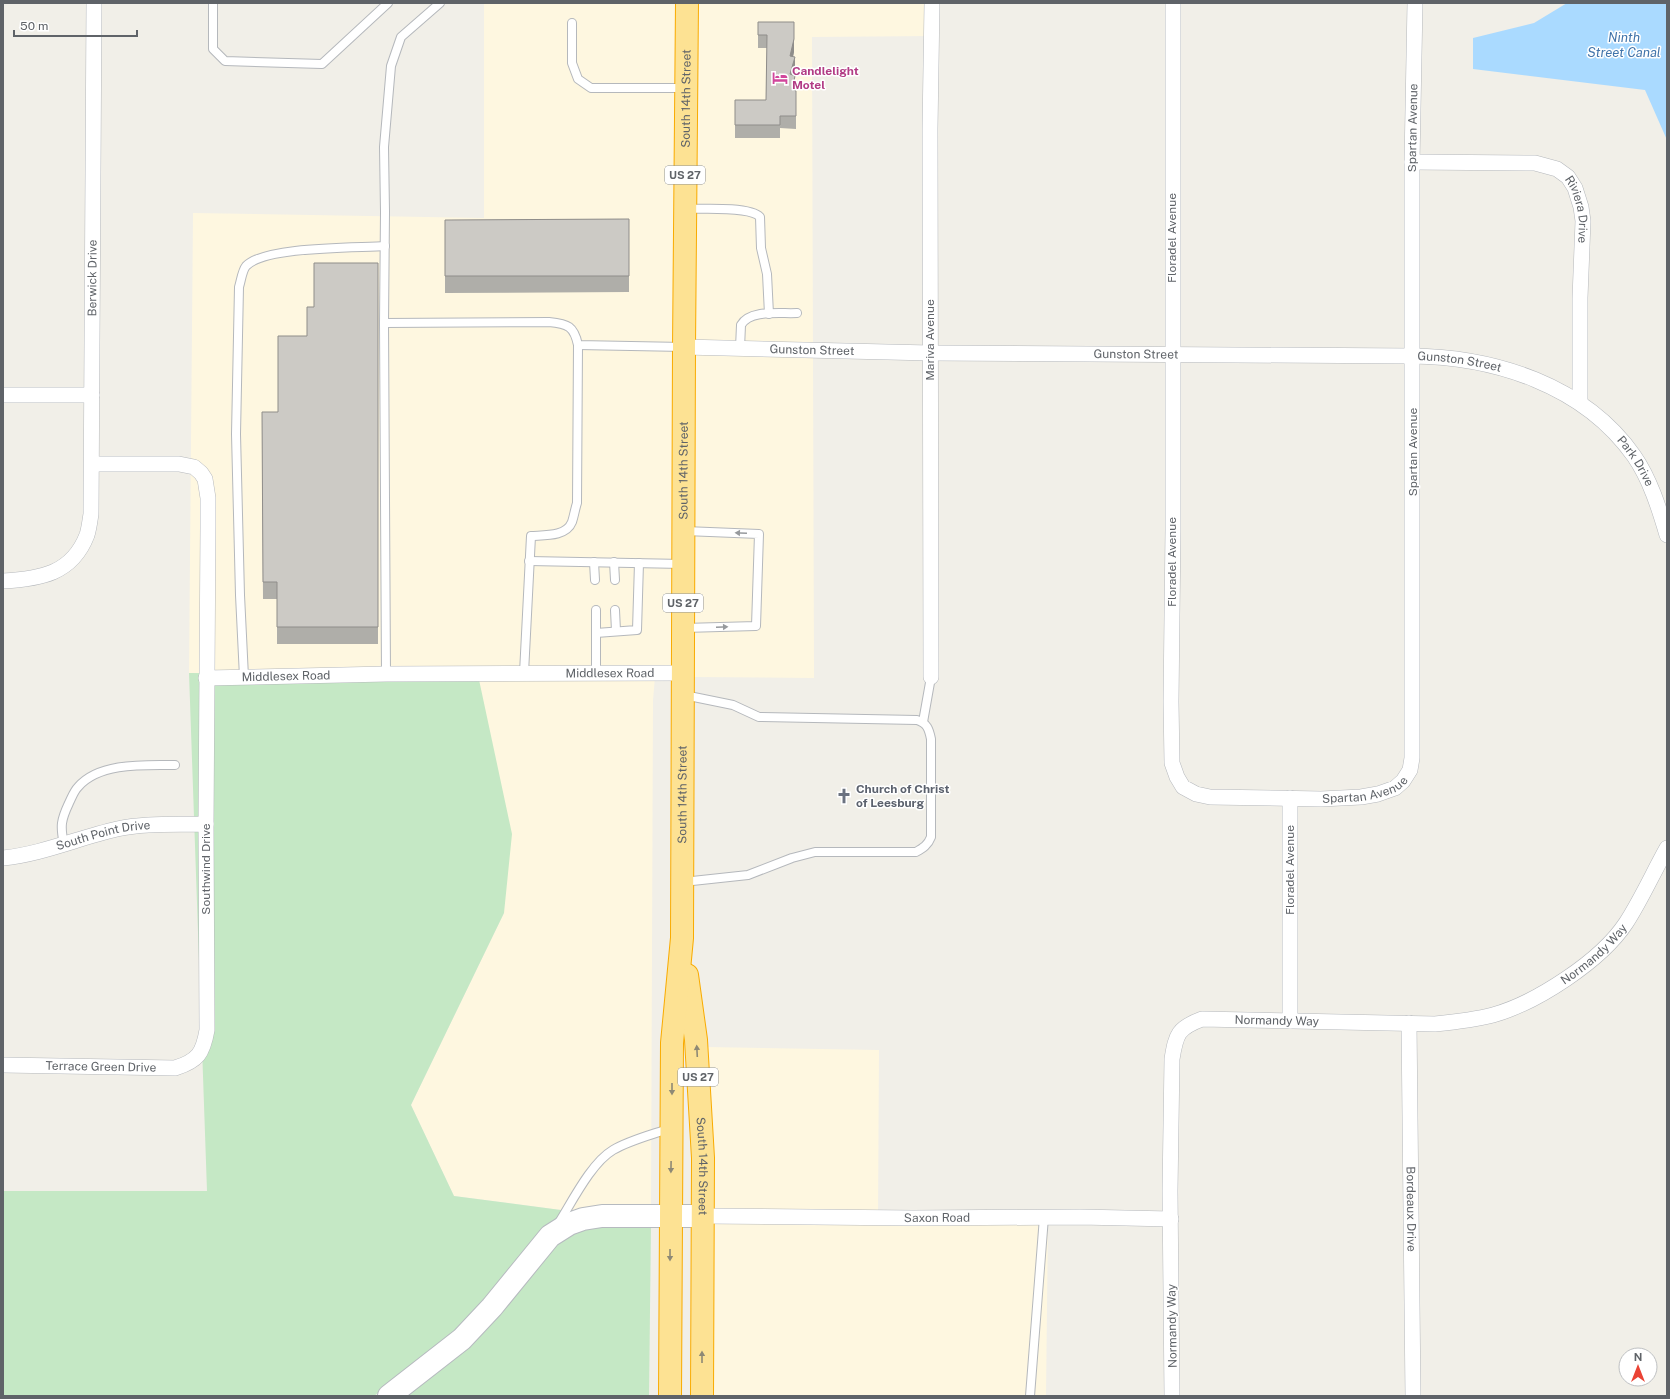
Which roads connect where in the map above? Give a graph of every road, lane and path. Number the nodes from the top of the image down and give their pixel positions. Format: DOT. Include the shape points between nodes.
graph roads {
  1 [pos="94,3"];
  2 [pos="214,3"];
  3 [pos="388,3"];
  4 [pos="440,3"];
  5 [pos="687,3"];
  6 [pos="932,3"];
  7 [pos="1174,3"];
  8 [pos="1415,3"];
  9 [pos="572,23"];
  10 [pos="686,88"];
  11 [pos="1412,162"];
  12 [pos="685,209"];
  13 [pos="385,246"];
  14 [pos="797,313"];
  15 [pos="769,314"];
  16 [pos="384,323"];
  17 [pos="578,345"];
  18 [pos="684,346"];
  19 [pos="740,348"];
  20 [pos="930,353"];
  21 [pos="1172,355"];
  22 [pos="1412,356"];
  23 [pos="3,395"];
  24 [pos="92,395"];
  25 [pos="1580,403"];
  26 [pos="92,464"];
  27 [pos="683,531"];
  28 [pos="1667,535"];
  29 [pos="530,561"];
  30 [pos="594,562"];
  31 [pos="614,562"];
  32 [pos="639,563"];
  33 [pos="683,564"];
  34 [pos="595,580"];
  35 [pos="615,580"];
  36 [pos="3,581"];
  37 [pos="596,610"];
  38 [pos="615,610"];
  39 [pos="683,628"];
  40 [pos="616,631"];
  41 [pos="596,633"];
  42 [pos="596,672"];
  43 [pos="524,673"];
  44 [pos="683,673"];
  45 [pos="386,674"];
  46 [pos="244,677"];
  47 [pos="932,677"];
  48 [pos="206,678"];
  49 [pos="683,695"];
  50 [pos="923,722"];
  51 [pos="175,765"];
  52 [pos="1290,798"];
  53 [pos="206,824"];
  54 [pos="64,844"];
  55 [pos="1667,848"];
  56 [pos="3,858"];
  57 [pos="682,882"];
  58 [pos="682,938"];
  59 [pos="1290,1021"];
  60 [pos="1409,1023"];
  61 [pos="195,1058"];
  62 [pos="3,1065"];
  63 [pos="671,1128"];
  64 [pos="670,1216"];
  65 [pos="702,1216"];
  66 [pos="1044,1217"];
  67 [pos="1170,1218"];
  68 [pos="550,1236"];
  69 [pos="389,1396"];
  70 [pos="670,1396"];
  71 [pos="702,1396"];
  72 [pos="1030,1396"];
  73 [pos="1172,1396"];
  74 [pos="1413,1396"];
  1 -- 24 [label="street, Berwick Drive"];
  2 -- 3 [label="lane" via="213,49 225,61 322,64"];
  4 -- 13 [label="lane" via="401,37 391,66 384,147"];
  5 -- 10 [label="highway, South 14th Street / US 27"];
  6 -- 20 [label="street, Mariva Avenue"];
  7 -- 21 [label="street, Floradel Avenue"];
  8 -- 11 [label="street, Spartan Avenue"];
  9 -- 10 [label="lane" via="572,64 578,79 591,88"];
  10 -- 12 [label="highway, South 14th Street / US 27"];
  11 -- 22 [label="street, Spartan Avenue"];
  11 -- 25 [label="street, Riviera Drive" via="1535,163 1557,169 1568,177 1575,188 1583,221"];
  12 -- 15 [label="lane" via="746,211 758,214 761,248 767,274"];
  12 -- 18 [label="highway, South 14th Street / US 27"];
  13 -- 16 [label="lane"];
  13 -- 46 [label="lane" via="269,255 246,267 242,276 239,287 236,434"];
  14 -- 15 [label="lane"];
  15 -- 19 [label="lane" via="753,315 743,320"];
  16 -- 17 [label="lane" via="563,323 571,328"];
  16 -- 45 [label="lane"];
  17 -- 18 [label="lane"];
  17 -- 29 [label="lane" via="577,503 571,524 562,532 531,536"];
  18 -- 19 [label="street, Gunston Street"];
  18 -- 27 [label="highway, South 14th Street / US 27"];
  19 -- 20 [label="street, Gunston Street"];
  20 -- 21 [label="street, Gunston Street"];
  20 -- 47 [label="street, Mariva Avenue"];
  21 -- 22 [label="street, Gunston Street"];
  21 -- 52 [label="street, Floradel Avenue" via="1172,763 1183,787 1196,794 1224,798"];
  22 -- 25 [label="street, Gunston Street" via="1453,358 1493,365 1547,385"];
  22 -- 52 [label="street, Spartan Avenue" via="1410,770 1395,788 1378,794 1321,799"];
  23 -- 24 [label="street"];
  24 -- 26 [label="street, Berwick Drive"];
  25 -- 28 [label="street, Park Drive" via="1601,419 1634,457 1646,478"];
  26 -- 36 [label="street, Berwick Drive" via="91,514 87,534 78,551 64,567 47,575"];
  26 -- 48 [label="street" via="179,464 194,467 205,479 208,498"];
  27 -- 33 [label="highway, South 14th Street / US 27"];
  39 -- 27 [label="lane, one-way" via="756,626 759,534"];
  29 -- 30 [label="lane"];
  29 -- 43 [label="lane"];
  30 -- 31 [label="lane"];
  30 -- 34 [label="lane"];
  31 -- 32 [label="lane"];
  31 -- 35 [label="lane"];
  32 -- 33 [label="lane"];
  32 -- 40 [label="lane" via="637,630"];
  33 -- 39 [label="highway, South 14th Street / US 27"];
  37 -- 41 [label="lane"];
  38 -- 40 [label="lane"];
  39 -- 44 [label="highway, South 14th Street / US 27"];
  40 -- 41 [label="lane"];
  41 -- 42 [label="lane"];
  42 -- 43 [label="street, Middlesex Road"];
  42 -- 44 [label="street, Middlesex Road"];
  43 -- 45 [label="street, Middlesex Road"];
  44 -- 49 [label="highway, South 14th Street / US 27"];
  45 -- 46 [label="street, Middlesex Road"];
  46 -- 48 [label="street, Middlesex Road"];
  47 -- 50 [label="lane"];
  48 -- 53 [label="street, Southwind Drive"];
  49 -- 50 [label="lane" via="733,705 759,717"];
  49 -- 57 [label="highway, South 14th Street / US 27"];
  50 -- 57 [label="lane" via="930,732 931,739 931,837 924,847 916,852 815,852 748,875"];
  51 -- 54 [label="lane" via="128,766 86,780 74,793 61,820"];
  52 -- 59 [label="street, Floradel Avenue"];
  53 -- 54 [label="street, South Point Drive" via="117,829"];
  53 -- 61 [label="street, Southwind Drive" via="207,1030 203,1047"];
  54 -- 56 [label="street, South Point Drive" via="34,853"];
  55 -- 60 [label="street, Normandy Way" via="1625,924 1584,965 1552,988 1522,1004 1493,1015 1435,1024"];
  57 -- 58 [label="highway, South 14th Street / US 27"];
  58 -- 63 [label="highway, South 14th Street / US 27, one-way" via="672,1043"];
  65 -- 58 [label="highway, South 14th Street / US 27, one-way" via="703,1158 696,1040"];
  59 -- 60 [label="street, Normandy Way"];
  59 -- 67 [label="street, Normandy Way" via="1202,1019 1179,1032 1172,1059"];
  60 -- 74 [label="street, Bordeaux Drive"];
  61 -- 62 [label="street, Terrace Green Drive" via="190,1063 175,1068"];
  63 -- 64 [label="highway, South 14th Street / US 27, one-way"];
  63 -- 68 [label="lane" via="612,1151 592,1170"];
  64 -- 65 [label="street"];
  64 -- 68 [label="street" via="602,1216 583,1219"];
  64 -- 70 [label="highway, South 14th Street / US 27, one-way"];
  65 -- 66 [label="street, Saxon Road"];
  71 -- 65 [label="highway, South 14th Street / US 27, one-way"];
  66 -- 67 [label="street, Saxon Road"];
  66 -- 72 [label="lane"];
  67 -- 73 [label="street, Normandy Way"];
  68 -- 69 [label="street" via="492,1307 462,1339"];
}
